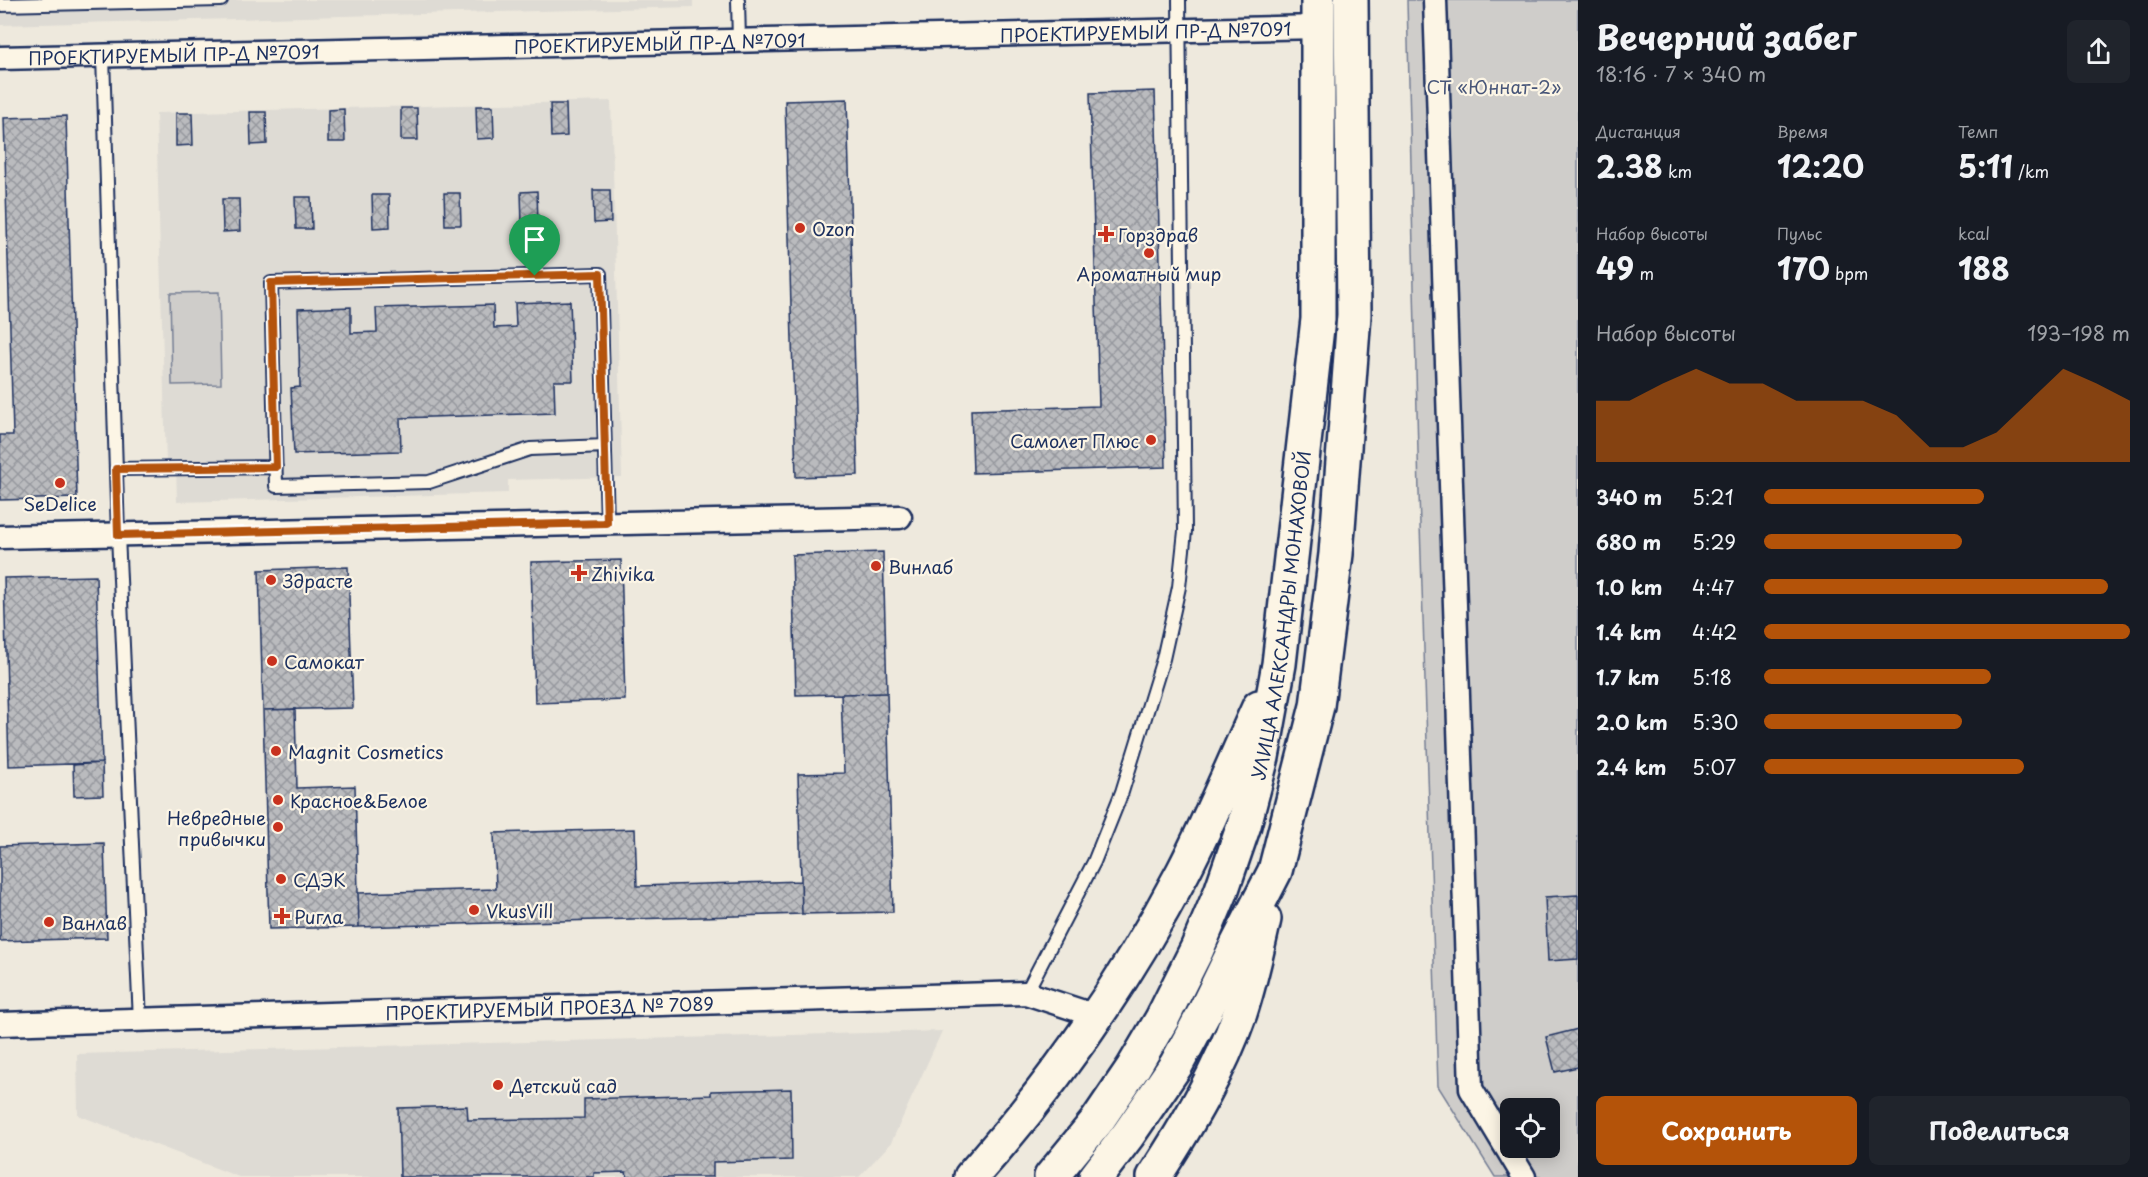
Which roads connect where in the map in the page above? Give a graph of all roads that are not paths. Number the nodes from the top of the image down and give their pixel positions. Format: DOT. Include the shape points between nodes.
graph roads {
  1 [pos="220,0"];
  2 [pos="738,0"];
  3 [pos="1179,0"];
  4 [pos="1351,0"];
  5 [pos="1435,0"];
  6 [pos="17,2"];
  7 [pos="0,5"];
  8 [pos="1319,14"];
  9 [pos="1179,30"];
  10 [pos="739,41"];
  11 [pos="103,56"];
  12 [pos="0,58"];
  13 [pos="605,446"];
  14 [pos="276,467"];
  15 [pos="116,469"];
  16 [pos="900,517"];
  17 [pos="607,523"];
  18 [pos="118,535"];
  19 [pos="0,537"];
  20 [pos="1279,664"];
  21 [pos="1275,870"];
  22 [pos="1026,993"];
  23 [pos="1096,1016"];
  24 [pos="140,1021"];
  25 [pos="0,1024"];
  26 [pos="971,1177"];
  27 [pos="1051,1177"];
  28 [pos="1096,1177"];
  29 [pos="1154,1177"];
  30 [pos="1524,1177"];
  1 -- 6 [label="lane"];
  2 -- 10 [label="lane"];
  3 -- 9 [label="lane"];
  4 -- 21 [label="main road" via="1354,315 1336,554 1317,706"];
  5 -- 30 [label="street" via="1471,1089"];
  6 -- 7 [label="lane"];
  8 -- 9 [label="street, ПРОЕКТИРУЕМЫЙ ПР-Д №7091"];
  8 -- 20 [label="main road, УЛИЦА АЛЕКСАНДРЫ МОНАХОВОЙ" via="1318,319"];
  9 -- 10 [label="street, ПРОЕКТИРУЕМЫЙ ПР-Д №7091"];
  9 -- 22 [label="lane" via="1185,531 1179,587 1163,659 1122,792 1094,862"];
  10 -- 11 [label="street, ПРОЕКТИРУЕМЫЙ ПР-Д №7091"];
  11 -- 12 [label="street, ПРОЕКТИРУЕМЫЙ ПР-Д №7091"];
  11 -- 15 [label="lane"];
  13 -- 14 [label="lane" via="530,449 429,482 276,486"];
  13 -- 14 [label="lane" via="600,274 271,283"];
  13 -- 17 [label="lane"];
  14 -- 15 [label="lane"];
  15 -- 18 [label="lane"];
  16 -- 17 [label="street"];
  17 -- 18 [label="street"];
  18 -- 19 [label="street"];
  18 -- 24 [label="lane"];
  20 -- 23 [label="main road" via="1184,870 1148,936"];
  20 -- 27 [label="main road, УЛИЦА АЛЕКСАНДРЫ МОНАХОВОЙ" via="1262,758 1244,825 1197,949 1133,1068 1097,1121"];
  21 -- 28 [label="main road" via="1176,1065"];
  21 -- 29 [label="main road" via="1258,946 1230,1039"];
  22 -- 23 [label="street, ПРОЕКТИРУЕМЫЙ ПРОЕЗД № 7089"];
  22 -- 24 [label="street, ПРОЕКТИРУЕМЫЙ ПРОЕЗД № 7089"];
  23 -- 26 [label="main road" via="1072,1054"];
  24 -- 25 [label="street, ПРОЕКТИРУЕМЫЙ ПРОЕЗД № 7089"];
}
